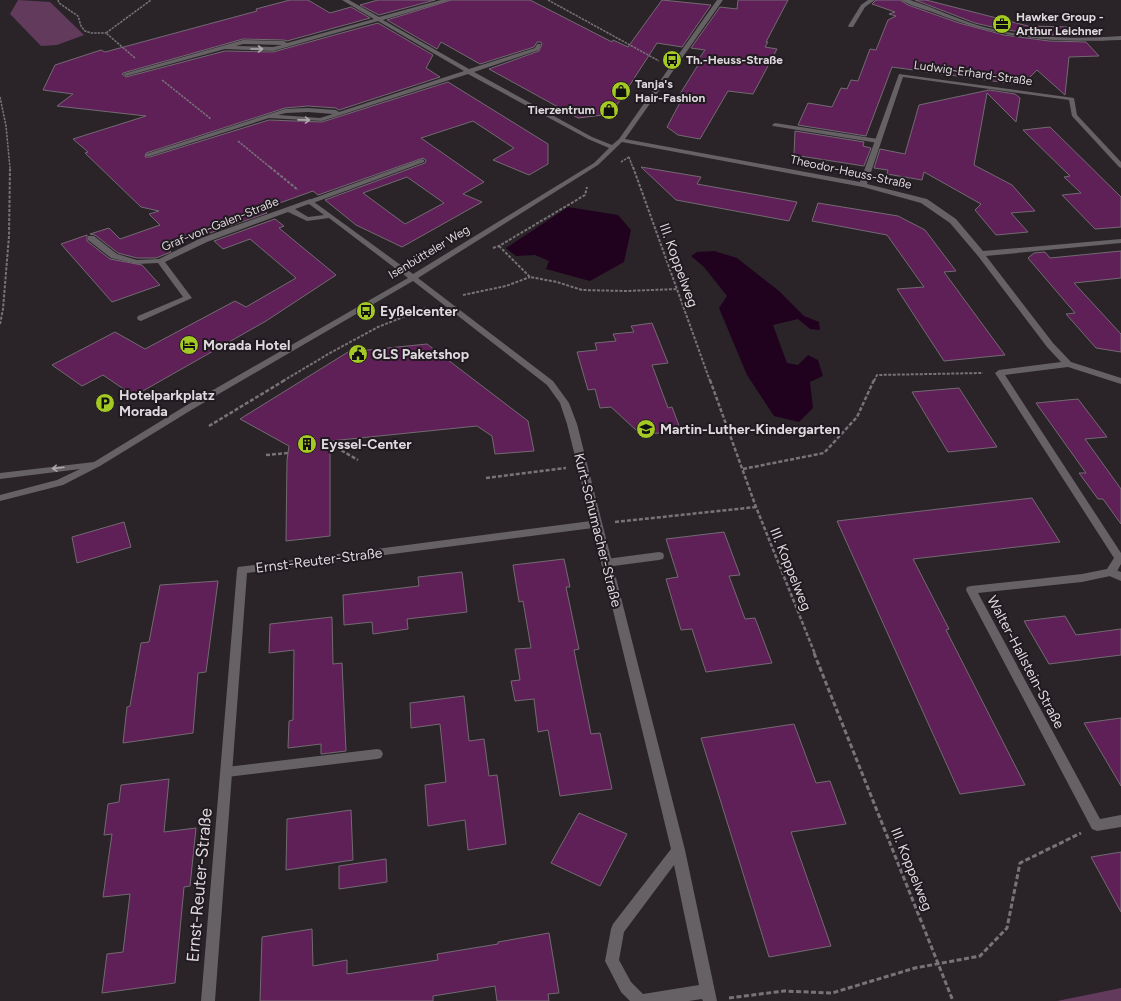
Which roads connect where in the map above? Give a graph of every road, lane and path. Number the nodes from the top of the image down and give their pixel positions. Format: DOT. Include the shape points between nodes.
graph roads {
  1 [pos="58,0"];
  2 [pos="151,0"];
  3 [pos="345,0"];
  4 [pos="447,0"];
  5 [pos="548,0"];
  6 [pos="720,0"];
  7 [pos="872,0"];
  8 [pos="904,0"];
  9 [pos="378,19"];
  10 [pos="851,26"];
  11 [pos="106,33"];
  12 [pos="1121,38"];
  13 [pos="539,45"];
  14 [pos="147,68"];
  15 [pos="672,68"];
  16 [pos="468,71"];
  17 [pos="126,74"];
  18 [pos="0,97"];
  19 [pos="775,125"];
  20 [pos="224,130"];
  21 [pos="621,140"];
  22 [pos="878,141"];
  23 [pos="614,148"];
  24 [pos="148,155"];
  25 [pos="422,161"];
  26 [pos="1121,166"];
  27 [pos="863,184"];
  28 [pos="310,201"];
  29 [pos="289,209"];
  30 [pos="330,216"];
  31 [pos="91,238"];
  32 [pos="1121,241"];
  33 [pos="498,246"];
  34 [pos="981,254"];
  35 [pos="160,261"];
  36 [pos="530,277"];
  37 [pos="413,278"];
  38 [pos="677,288"];
  39 [pos="444,301"];
  40 [pos="142,318"];
  41 [pos="0,324"];
  42 [pos="1068,364"];
  43 [pos="1000,373"];
  44 [pos="1121,381"];
  45 [pos="209,426"];
  46 [pos="330,449"];
  47 [pos="288,453"];
  48 [pos="266,455"];
  49 [pos="358,460"];
  50 [pos="97,464"];
  51 [pos="582,466"];
  52 [pos="743,469"];
  53 [pos="0,476"];
  54 [pos="486,478"];
  55 [pos="0,498"];
  56 [pos="756,507"];
  57 [pos="596,524"];
  58 [pos="660,556"];
  59 [pos="606,563"];
  60 [pos="1116,574"];
  61 [pos="377,754"];
  62 [pos="227,772"];
  63 [pos="1121,821"];
  64 [pos="1097,825"];
  65 [pos="678,850"];
  66 [pos="939,964"];
  67 [pos="713,997"];
  68 [pos="208,1001"];
  69 [pos="640,1001"];
  70 [pos="643,1001"];
  71 [pos="953,1001"];
  1 -- 11 [label="path" via="78,16 85,31"];
  2 -- 11 [label="path"];
  3 -- 9 [label="street"];
  4 -- 9 [label="street"];
  5 -- 15 [label="path"];
  6 -- 15 [label="street, Isenbütteler Weg"];
  7 -- 10 [label="street" via="863,6"];
  8 -- 12 [label="street" via="980,27 1008,34 1057,40"];
  9 -- 14 [label="street" via="273,49 222,47"];
  9 -- 16 [label="street"];
  11 -- 14 [label="path"];
  13 -- 16 [label="street" via="537,49"];
  14 -- 17 [label="street"];
  14 -- 20 [label="path"];
  15 -- 21 [label="street, Isenbütteler Weg"];
  16 -- 20 [label="street" via="320,120 267,116"];
  16 -- 23 [label="street" via="590,138"];
  18 -- 41 [label="path" via="11,177"];
  19 -- 22 [label="street"];
  20 -- 24 [label="street"];
  20 -- 28 [label="path"];
  21 -- 23 [label="street, Isenbütteler Weg"];
  21 -- 27 [label="street, Theodor-Heuss-Straße"];
  21 -- 38 [label="path, III. Koppelweg"];
  22 -- 26 [label="street, Ludwig-Erhard-Straße" via="901,75 1072,99 1074,115"];
  22 -- 27 [label="street, Ludwig-Erhard-Straße"];
  23 -- 37 [label="street, Isenbütteler Weg" via="596,164"];
  25 -- 28 [label="street, Graf-von-Galen-Straße"];
  27 -- 34 [label="street, Theodor-Heuss-Straße" via="924,201 953,221"];
  28 -- 29 [label="street, Graf-von-Galen-Straße"];
  28 -- 30 [label="street"];
  29 -- 30 [label="street, Graf-von-Galen-Straße" via="307,219"];
  29 -- 35 [label="street, Graf-von-Galen-Straße" via="204,240"];
  30 -- 37 [label="street"];
  31 -- 35 [label="street" via="114,256 137,262"];
  32 -- 34 [label="street"];
  33 -- 36 [label="path"];
  34 -- 42 [label="street, Theodor-Heuss-Straße" via="1050,345"];
  35 -- 40 [label="street" via="188,298"];
  36 -- 38 [label="path" via="582,290"];
  36 -- 39 [label="path" via="506,286"];
  37 -- 39 [label="street, Kurt-Schumacher-Straße"];
  37 -- 50 [label="street, Isenbütteler Weg"];
  38 -- 52 [label="path, III. Koppelweg"];
  39 -- 45 [label="path" via="378,327"];
  39 -- 51 [label="street, Kurt-Schumacher-Straße" via="550,383 564,403"];
  42 -- 43 [label="street"];
  42 -- 44 [label="street, Theodor-Heuss-Straße"];
  43 -- 52 [label="path" via="877,375 857,417 824,453"];
  43 -- 60 [label="street, Walter-Hallstein-Straße" via="1119,558"];
  46 -- 49 [label="path" via="337,448"];
  47 -- 48 [label="path"];
  50 -- 53 [label="street, Isenbütteler Weg, one-way"];
  50 -- 55 [label="street, Isenbütteler Weg" via="60,483"];
  51 -- 54 [label="path"];
  51 -- 57 [label="street, Kurt-Schumacher-Straße"];
  52 -- 56 [label="path, III. Koppelweg"];
  56 -- 57 [label="path"];
  56 -- 66 [label="path, III. Koppelweg"];
  57 -- 59 [label="street, Kurt-Schumacher-Straße"];
  57 -- 62 [label="street, Ernst-Reuter-Straße" via="242,570"];
  58 -- 59 [label="street"];
  59 -- 65 [label="street, Kurt-Schumacher-Straße"];
  60 -- 64 [label="street, Walter-Hallstein-Straße" via="971,590"];
  61 -- 62 [label="street"];
  62 -- 68 [label="street, Ernst-Reuter-Straße"];
  63 -- 64 [label="street"];
  64 -- 66 [label="path" via="1020,863 1007,928 980,956"];
  65 -- 67 [label="street, Kurt-Schumacher-Straße"];
  65 -- 69 [label="street" via="618,929 612,961 626,987"];
  66 -- 67 [label="path" via="915,968 832,993 784,991"];
  66 -- 71 [label="path, III. Koppelweg"];
  67 -- 70 [label="street"];
}
